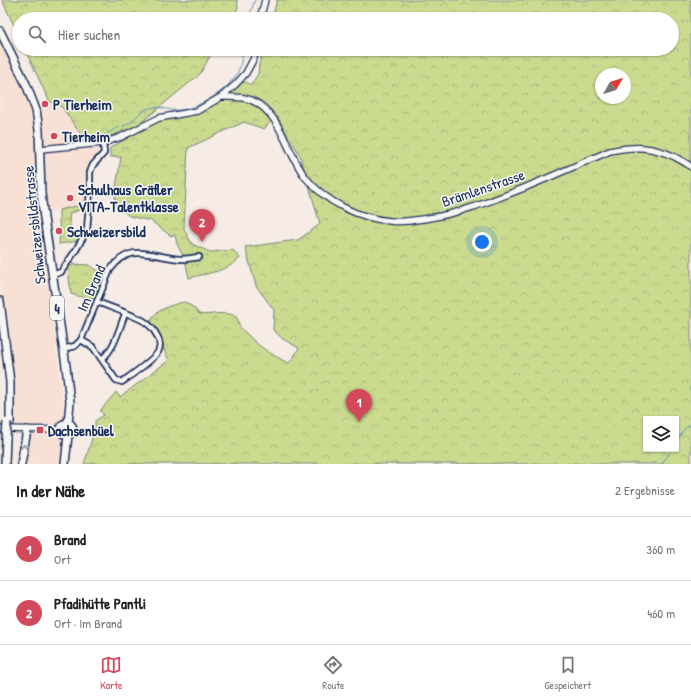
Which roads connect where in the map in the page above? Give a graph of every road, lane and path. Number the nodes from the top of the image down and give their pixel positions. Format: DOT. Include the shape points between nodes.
graph roads {
  1 [pos="265,0"];
  2 [pos="262,12"];
  3 [pos="0,31"];
  4 [pos="12,55"];
  5 [pos="12,56"];
  6 [pos="254,56"];
  7 [pos="221,97"];
  8 [pos="103,143"];
  9 [pos="40,149"];
  10 [pos="691,167"];
  11 [pos="199,257"];
  12 [pos="52,275"];
  13 [pos="0,301"];
  14 [pos="97,302"];
  15 [pos="126,314"];
  16 [pos="81,340"];
  17 [pos="63,349"];
  18 [pos="102,359"];
  19 [pos="68,424"];
  20 [pos="0,429"];
  21 [pos="27,430"];
  22 [pos="62,430"];
  23 [pos="68,435"];
  24 [pos="8,437"];
  25 [pos="5,464"];
  26 [pos="8,464"];
  27 [pos="21,464"];
  28 [pos="65,464"];
  1 -- 2 [label="street"];
  3 -- 4 [label="main road, Schweizersbildstrasse / 4"];
  5 -- 9 [label="main road, Schweizersbildstrasse / 4" via="36,110"];
  6 -- 7 [label="street" via="246,73"];
  7 -- 8 [label="street" via="197,110 159,118"];
  7 -- 10 [label="street, Brämlenstrasse" via="251,100 267,110 306,178 333,202 370,218 390,221 402,222 446,215 486,203 610,151 629,147 655,149 678,158"];
  8 -- 9 [label="street"];
  8 -- 12 [label="street" via="104,153 90,172 87,230 61,272"];
  9 -- 12 [label="main road, Schweizersbildstrasse / 4" via="41,193"];
  11 -- 14 [label="street, Im Brand" via="182,259 140,253 127,254 110,270"];
  12 -- 17 [label="main road, Schweizersbildstrasse / 4"];
  13 -- 24 [label="main road" via="10,382"];
  14 -- 15 [label="street"];
  14 -- 16 [label="street, Im Brand"];
  15 -- 18 [label="street" via="108,354"];
  15 -- 18 [label="street" via="145,322 151,328 159,340 157,354 122,382 116,380"];
  16 -- 17 [label="street" via="75,346"];
  16 -- 18 [label="street" via="93,347"];
  17 -- 19 [label="main road, Schweizersbildstrasse / 4" via="70,402"];
  19 -- 22 [label="main road" via="63,425"];
  19 -- 23 [label="main road, 4" via="73,430"];
  20 -- 21 [label="street"];
  21 -- 22 [label="street"];
  27 -- 21 [label="main road, one-way"];
  22 -- 23 [label="main road"];
  23 -- 28 [label="main road, 4"];
  24 -- 25 [label="main road"];
  24 -- 26 [label="main road"];
}
